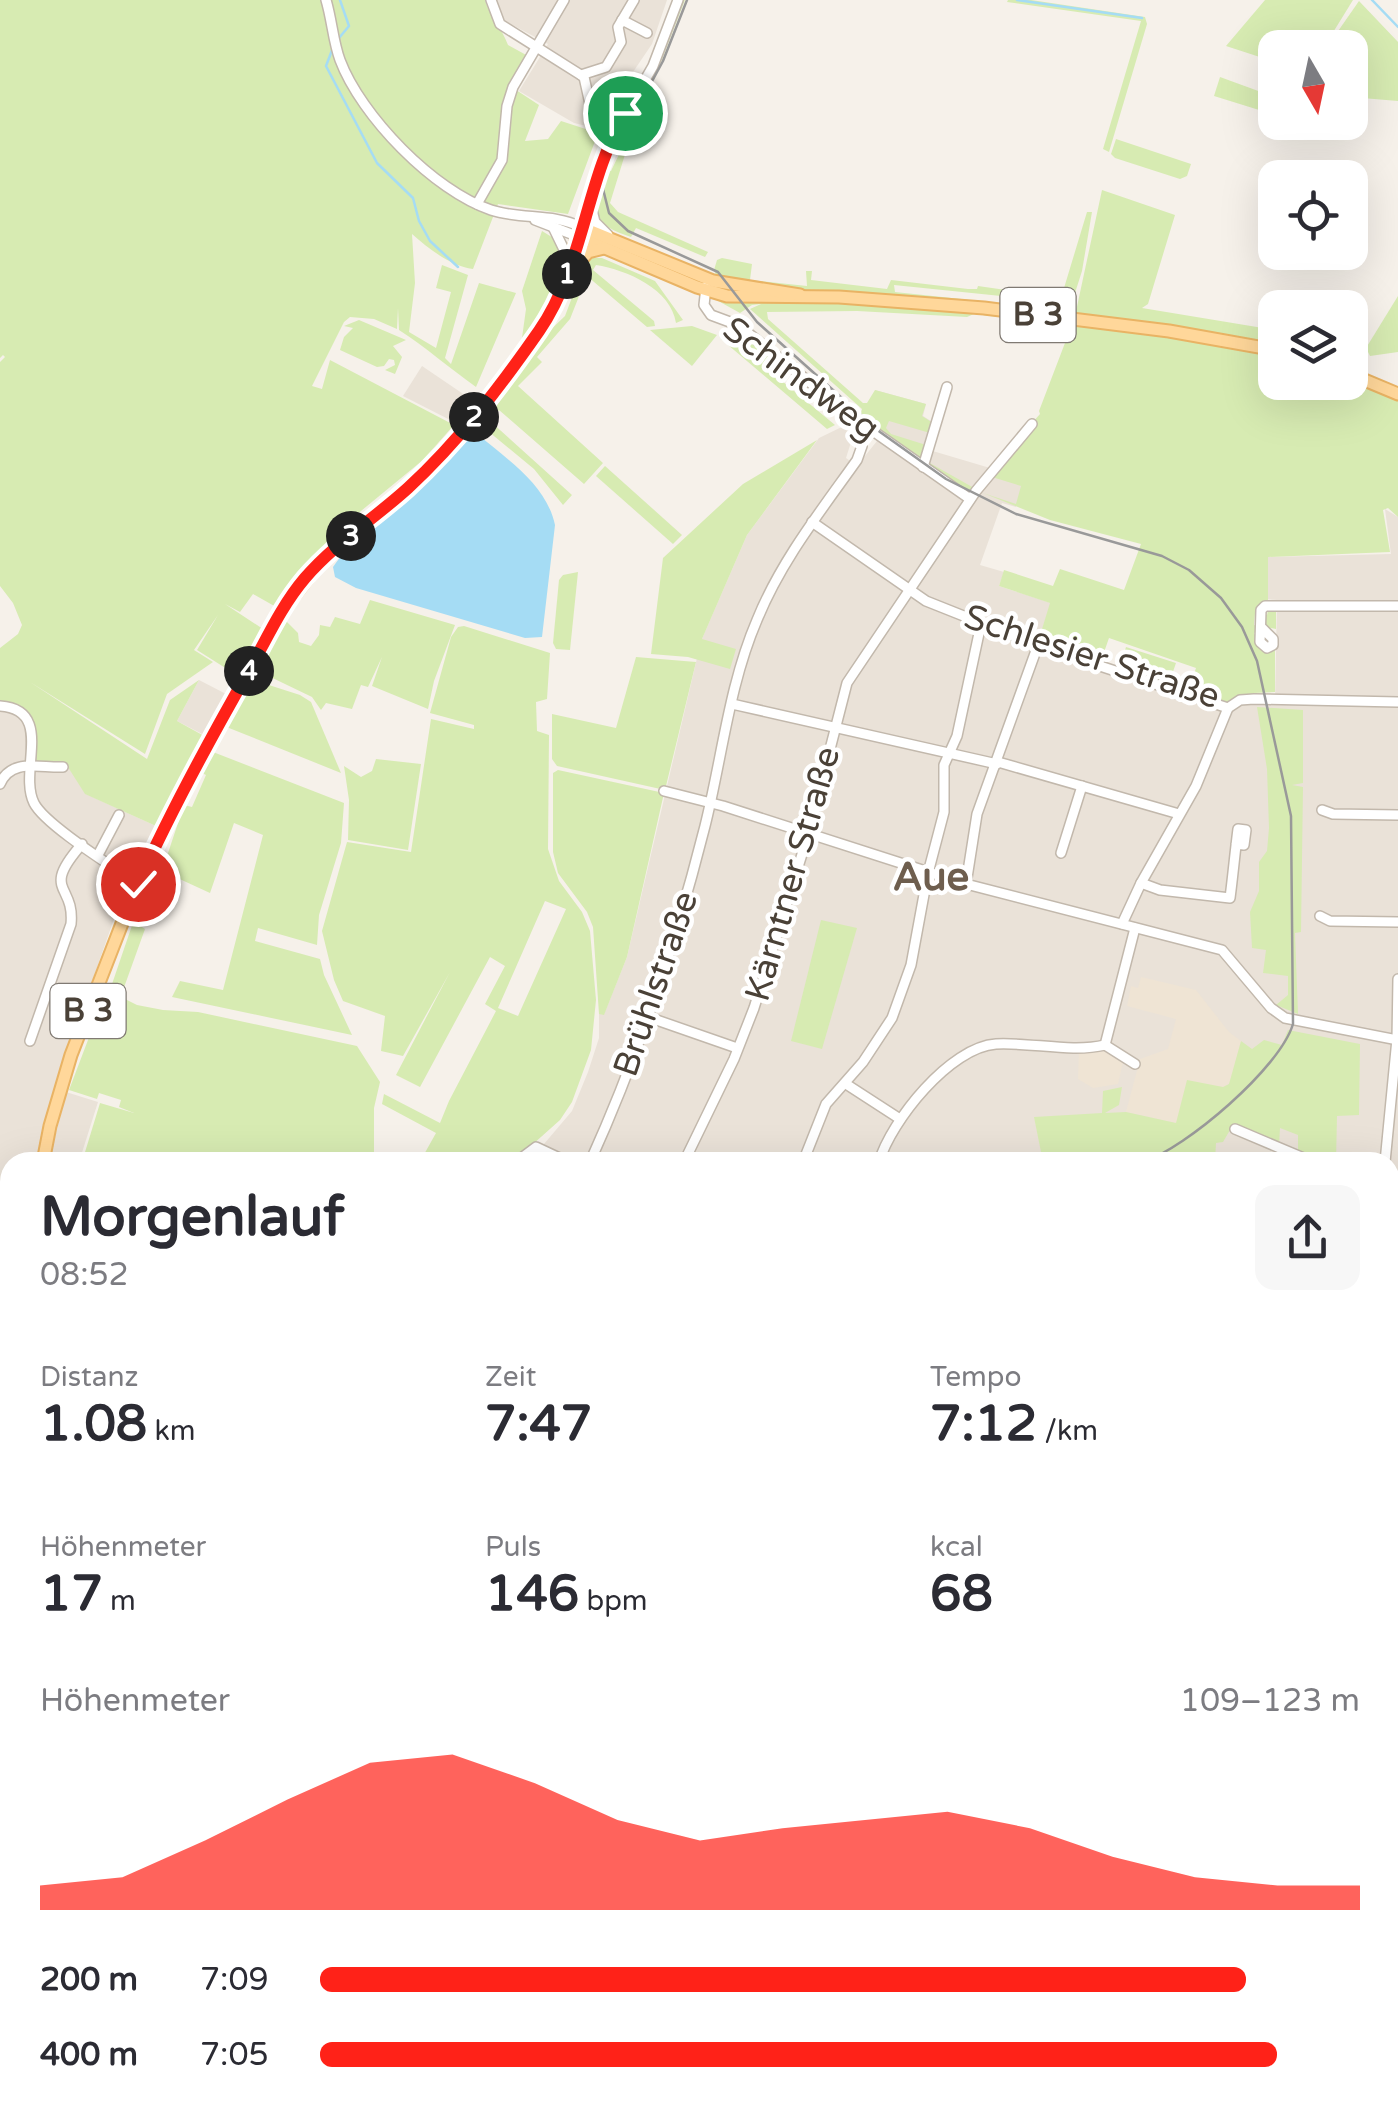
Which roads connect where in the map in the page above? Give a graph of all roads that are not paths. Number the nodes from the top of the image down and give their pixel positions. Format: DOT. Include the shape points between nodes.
graph roads {
  1 [pos="326,0"];
  2 [pos="490,0"];
  3 [pos="564,0"];
  4 [pos="634,0"];
  5 [pos="678,0"];
  6 [pos="622,20"];
  7 [pos="647,34"];
  8 [pos="535,48"];
  9 [pos="582,74"];
  10 [pos="590,104"];
  11 [pos="589,199"];
  12 [pos="477,204"];
  13 [pos="533,219"];
  14 [pos="553,227"];
  15 [pos="580,232"];
  16 [pos="608,244"];
  17 [pos="569,270"];
  18 [pos="706,285"];
  19 [pos="1258,347"];
  20 [pos="1368,382"];
  21 [pos="947,387"];
  22 [pos="1398,394"];
  23 [pos="1032,424"];
  24 [pos="861,429"];
  25 [pos="922,468"];
  26 [pos="970,499"];
  27 [pos="812,522"];
  28 [pos="909,591"];
  29 [pos="1398,606"];
  30 [pos="981,624"];
  31 [pos="1261,627"];
  32 [pos="1038,646"];
  33 [pos="1398,702"];
  34 [pos="732,704"];
  35 [pos="0,706"];
  36 [pos="1228,708"];
  37 [pos="836,727"];
  38 [pos="948,751"];
  39 [pos="998,763"];
  40 [pos="30,767"];
  41 [pos="63,767"];
  42 [pos="0,784"];
  43 [pos="1082,786"];
  44 [pos="664,791"];
  45 [pos="710,802"];
  46 [pos="1322,810"];
  47 [pos="119,814"];
  48 [pos="1179,814"];
  49 [pos="1398,815"];
  50 [pos="808,834"];
  51 [pos="82,844"];
  52 [pos="1236,844"];
  53 [pos="1061,853"];
  54 [pos="98,855"];
  55 [pos="150,857"];
  56 [pos="110,864"];
  57 [pos="928,873"];
  58 [pos="1141,882"];
  59 [pos="138,884"];
  60 [pos="966,884"];
  61 [pos="128,908"];
  62 [pos="1320,916"];
  63 [pos="1398,922"];
  64 [pos="1122,924"];
  65 [pos="1134,928"];
  66 [pos="1398,979"];
  67 [pos="648,1016"];
  68 [pos="1397,1039"];
  69 [pos="30,1041"];
  70 [pos="1105,1044"];
  71 [pos="737,1048"];
  72 [pos="1135,1064"];
  73 [pos="846,1084"];
  74 [pos="900,1118"];
  75 [pos="1235,1129"];
  76 [pos="45,1152"];
  77 [pos="594,1152"];
  78 [pos="689,1152"];
  79 [pos="807,1152"];
  80 [pos="884,1152"];
  81 [pos="1289,1152"];
  82 [pos="1386,1152"];
  1 -- 12 [label="street" via="346,73 386,130 438,181"];
  2 -- 8 [label="street" via="500,24"];
  3 -- 8 [label="street"];
  4 -- 6 [label="street"];
  5 -- 11 [label="street" via="652,66 607,146"];
  6 -- 7 [label="street"];
  6 -- 9 [label="street" via="621,42 606,67"];
  8 -- 9 [label="street"];
  8 -- 12 [label="street" via="507,106 502,160"];
  9 -- 10 [label="street"];
  11 -- 15 [label="street"];
  11 -- 16 [label="street"];
  12 -- 13 [label="street"];
  13 -- 14 [label="street"];
  13 -- 15 [label="street" via="552,217"];
  14 -- 15 [label="street"];
  14 -- 17 [label="street"];
  15 -- 16 [label="main road, B 3"];
  15 -- 17 [label="main road, B 3"];
  16 -- 17 [label="main road"];
  16 -- 18 [label="main road, B 3"];
  17 -- 55 [label="main road, B 3" via="548,318 470,422 294,592"];
  18 -- 19 [label="main road, B 3" via="984,308"];
  18 -- 24 [label="street, Schindweg" via="708,314 738,325"];
  20 -- 22 [label="main road"];
  21 -- 25 [label="street, Schindweg"];
  23 -- 26 [label="street, Kärntner Straße"];
  24 -- 25 [label="street, Schindweg"];
  24 -- 27 [label="street, Brühlstraße" via="858,457"];
  25 -- 26 [label="street, Schindweg"];
  26 -- 28 [label="street, Kärntner Straße"];
  27 -- 28 [label="street, Schlesier Straße"];
  27 -- 34 [label="street, Brühlstraße" via="756,621"];
  28 -- 30 [label="street, Schlesier Straße"];
  28 -- 37 [label="street, Kärntner Straße" via="851,674"];
  29 -- 31 [label="street" via="1267,606"];
  30 -- 32 [label="street, Schlesier Straße"];
  30 -- 38 [label="street" via="958,736"];
  32 -- 36 [label="street, Schlesier Straße"];
  32 -- 39 [label="street"];
  33 -- 36 [label="street, Schlesier Straße" via="1254,699"];
  34 -- 37 [label="street"];
  34 -- 45 [label="street, Brühlstraße"];
  35 -- 40 [label="street" via="15,708 28,721"];
  36 -- 48 [label="street"];
  37 -- 38 [label="street"];
  37 -- 50 [label="street, Kärntner Straße"];
  38 -- 39 [label="street"];
  38 -- 57 [label="street" via="944,812"];
  39 -- 43 [label="street"];
  39 -- 60 [label="street" via="977,814"];
  40 -- 41 [label="street"];
  40 -- 42 [label="street" via="10,769"];
  40 -- 51 [label="street" via="37,808"];
  43 -- 48 [label="street"];
  43 -- 53 [label="street"];
  44 -- 45 [label="street"];
  45 -- 50 [label="street"];
  45 -- 67 [label="street, Brühlstraße"];
  46 -- 49 [label="street"];
  47 -- 54 [label="street"];
  48 -- 58 [label="street"];
  50 -- 57 [label="street"];
  50 -- 71 [label="street, Kärntner Straße"];
  51 -- 54 [label="street"];
  51 -- 69 [label="street" via="60,879 71,924"];
  52 -- 58 [label="street" via="1230,898"];
  54 -- 56 [label="street"];
  55 -- 56 [label="street" via="129,869"];
  55 -- 59 [label="main road, B 3"];
  56 -- 59 [label="street"];
  56 -- 61 [label="street"];
  57 -- 60 [label="street"];
  57 -- 73 [label="street" via="898,1005"];
  58 -- 64 [label="street"];
  59 -- 61 [label="main road, B 3"];
  60 -- 64 [label="street"];
  61 -- 76 [label="main road, B 3" via="72,1056"];
  62 -- 63 [label="street"];
  64 -- 65 [label="street"];
  65 -- 68 [label="street" via="1222,950 1271,1008 1293,1022"];
  65 -- 70 [label="street"];
  66 -- 68 [label="street"];
  67 -- 71 [label="street"];
  67 -- 77 [label="street, Brühlstraße"];
  68 -- 82 [label="street"];
  70 -- 72 [label="street"];
  70 -- 74 [label="street" via="978,1048"];
  71 -- 78 [label="street, Kärntner Straße"];
  73 -- 74 [label="street"];
  73 -- 79 [label="street" via="826,1104"];
  74 -- 80 [label="street"];
  75 -- 81 [label="street"];
}
